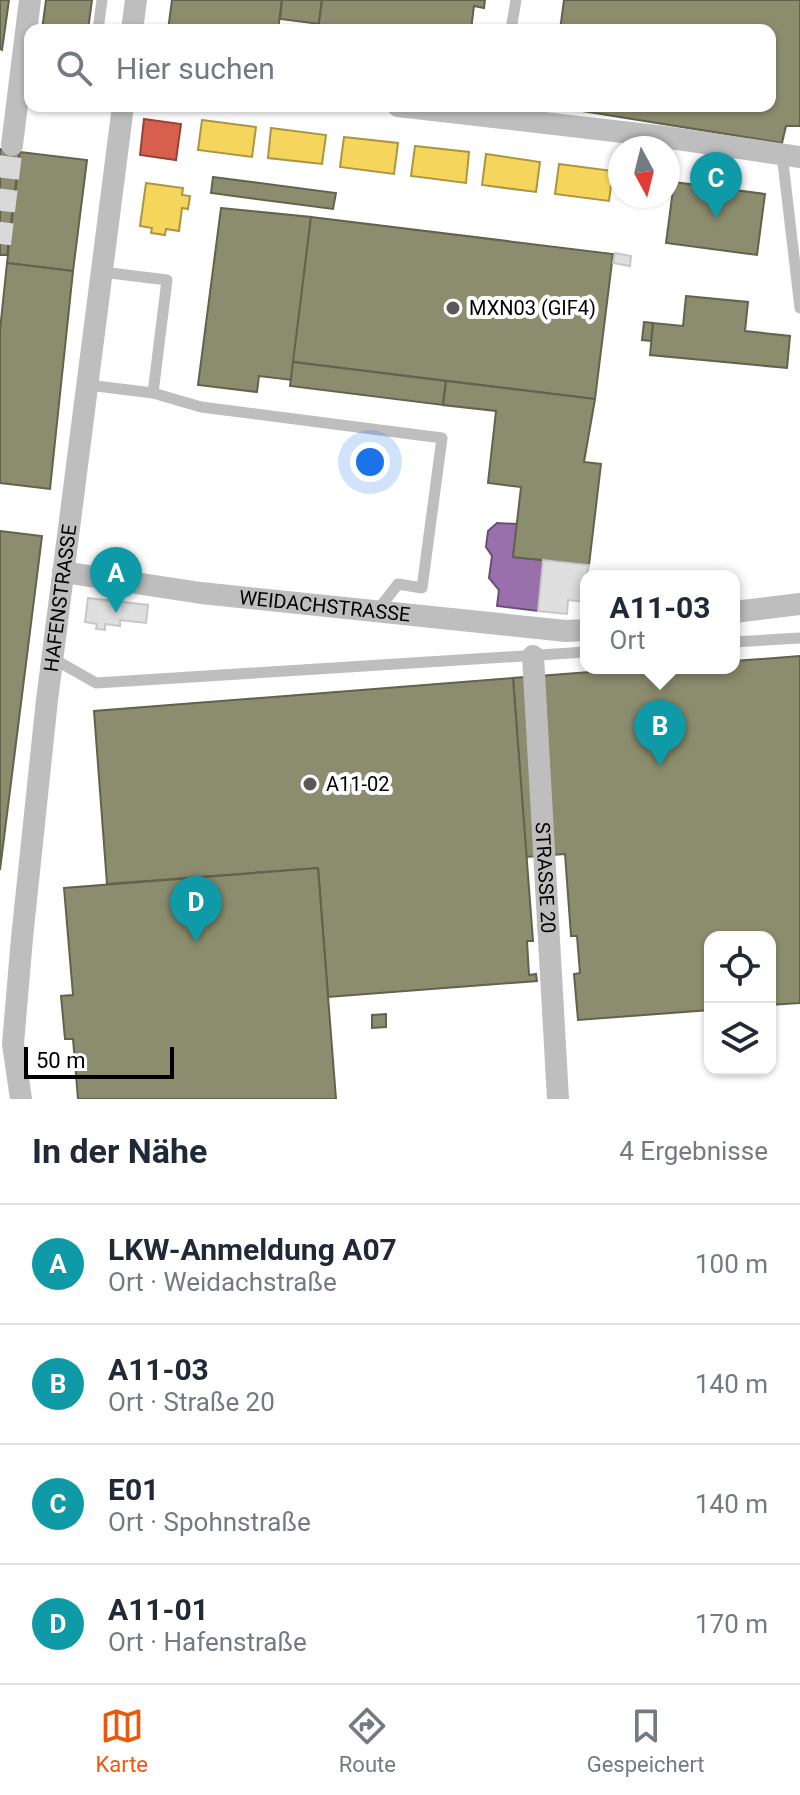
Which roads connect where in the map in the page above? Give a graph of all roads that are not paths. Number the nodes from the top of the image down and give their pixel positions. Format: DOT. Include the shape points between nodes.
graph roads {
  1 [pos="30,0"];
  2 [pos="102,0"];
  3 [pos="136,0"];
  4 [pos="516,0"];
  5 [pos="28,24"];
  6 [pos="99,24"];
  7 [pos="133,24"];
  8 [pos="512,24"];
  9 [pos="24,94"];
  10 [pos="122,112"];
  11 [pos="446,112"];
  12 [pos="12,145"];
  13 [pos="791,155"];
  14 [pos="102,272"];
  15 [pos="800,308"];
  16 [pos="88,385"];
  17 [pos="153,393"];
  18 [pos="63,572"];
  19 [pos="800,604"];
  20 [pos="377,611"];
  21 [pos="740,611"];
  22 [pos="580,630"];
  23 [pos="800,638"];
  24 [pos="740,642"];
  25 [pos="580,652"];
  26 [pos="533,656"];
  27 [pos="52,658"];
  28 [pos="21,1095"];
  29 [pos="558,1099"];
  1 -- 5 [label="street"];
  2 -- 6 [label="lane"];
  3 -- 7 [label="street"];
  4 -- 8 [label="lane"];
  9 -- 12 [label="street"];
  10 -- 14 [label="street, HAFENSTRASSE"];
  11 -- 13 [label="street"];
  13 -- 15 [label="lane"];
  14 -- 16 [label="street, HAFENSTRASSE"];
  14 -- 17 [label="lane" via="167,280"];
  16 -- 17 [label="lane"];
  16 -- 18 [label="street, HAFENSTRASSE"];
  17 -- 20 [label="lane" via="201,407 442,438 422,588 398,584"];
  18 -- 20 [label="street, WEIDACHSTRASSE"];
  18 -- 27 [label="street, HAFENSTRASSE"];
  19 -- 21 [label="street"];
  20 -- 22 [label="street, WEIDACHSTRASSE"];
  23 -- 24 [label="lane"];
  25 -- 26 [label="lane"];
  26 -- 27 [label="lane" via="96,683"];
  26 -- 29 [label="street, STRASSE 20"];
  27 -- 28 [label="street, HAFENSTRASSE" via="13,1044"];
}
